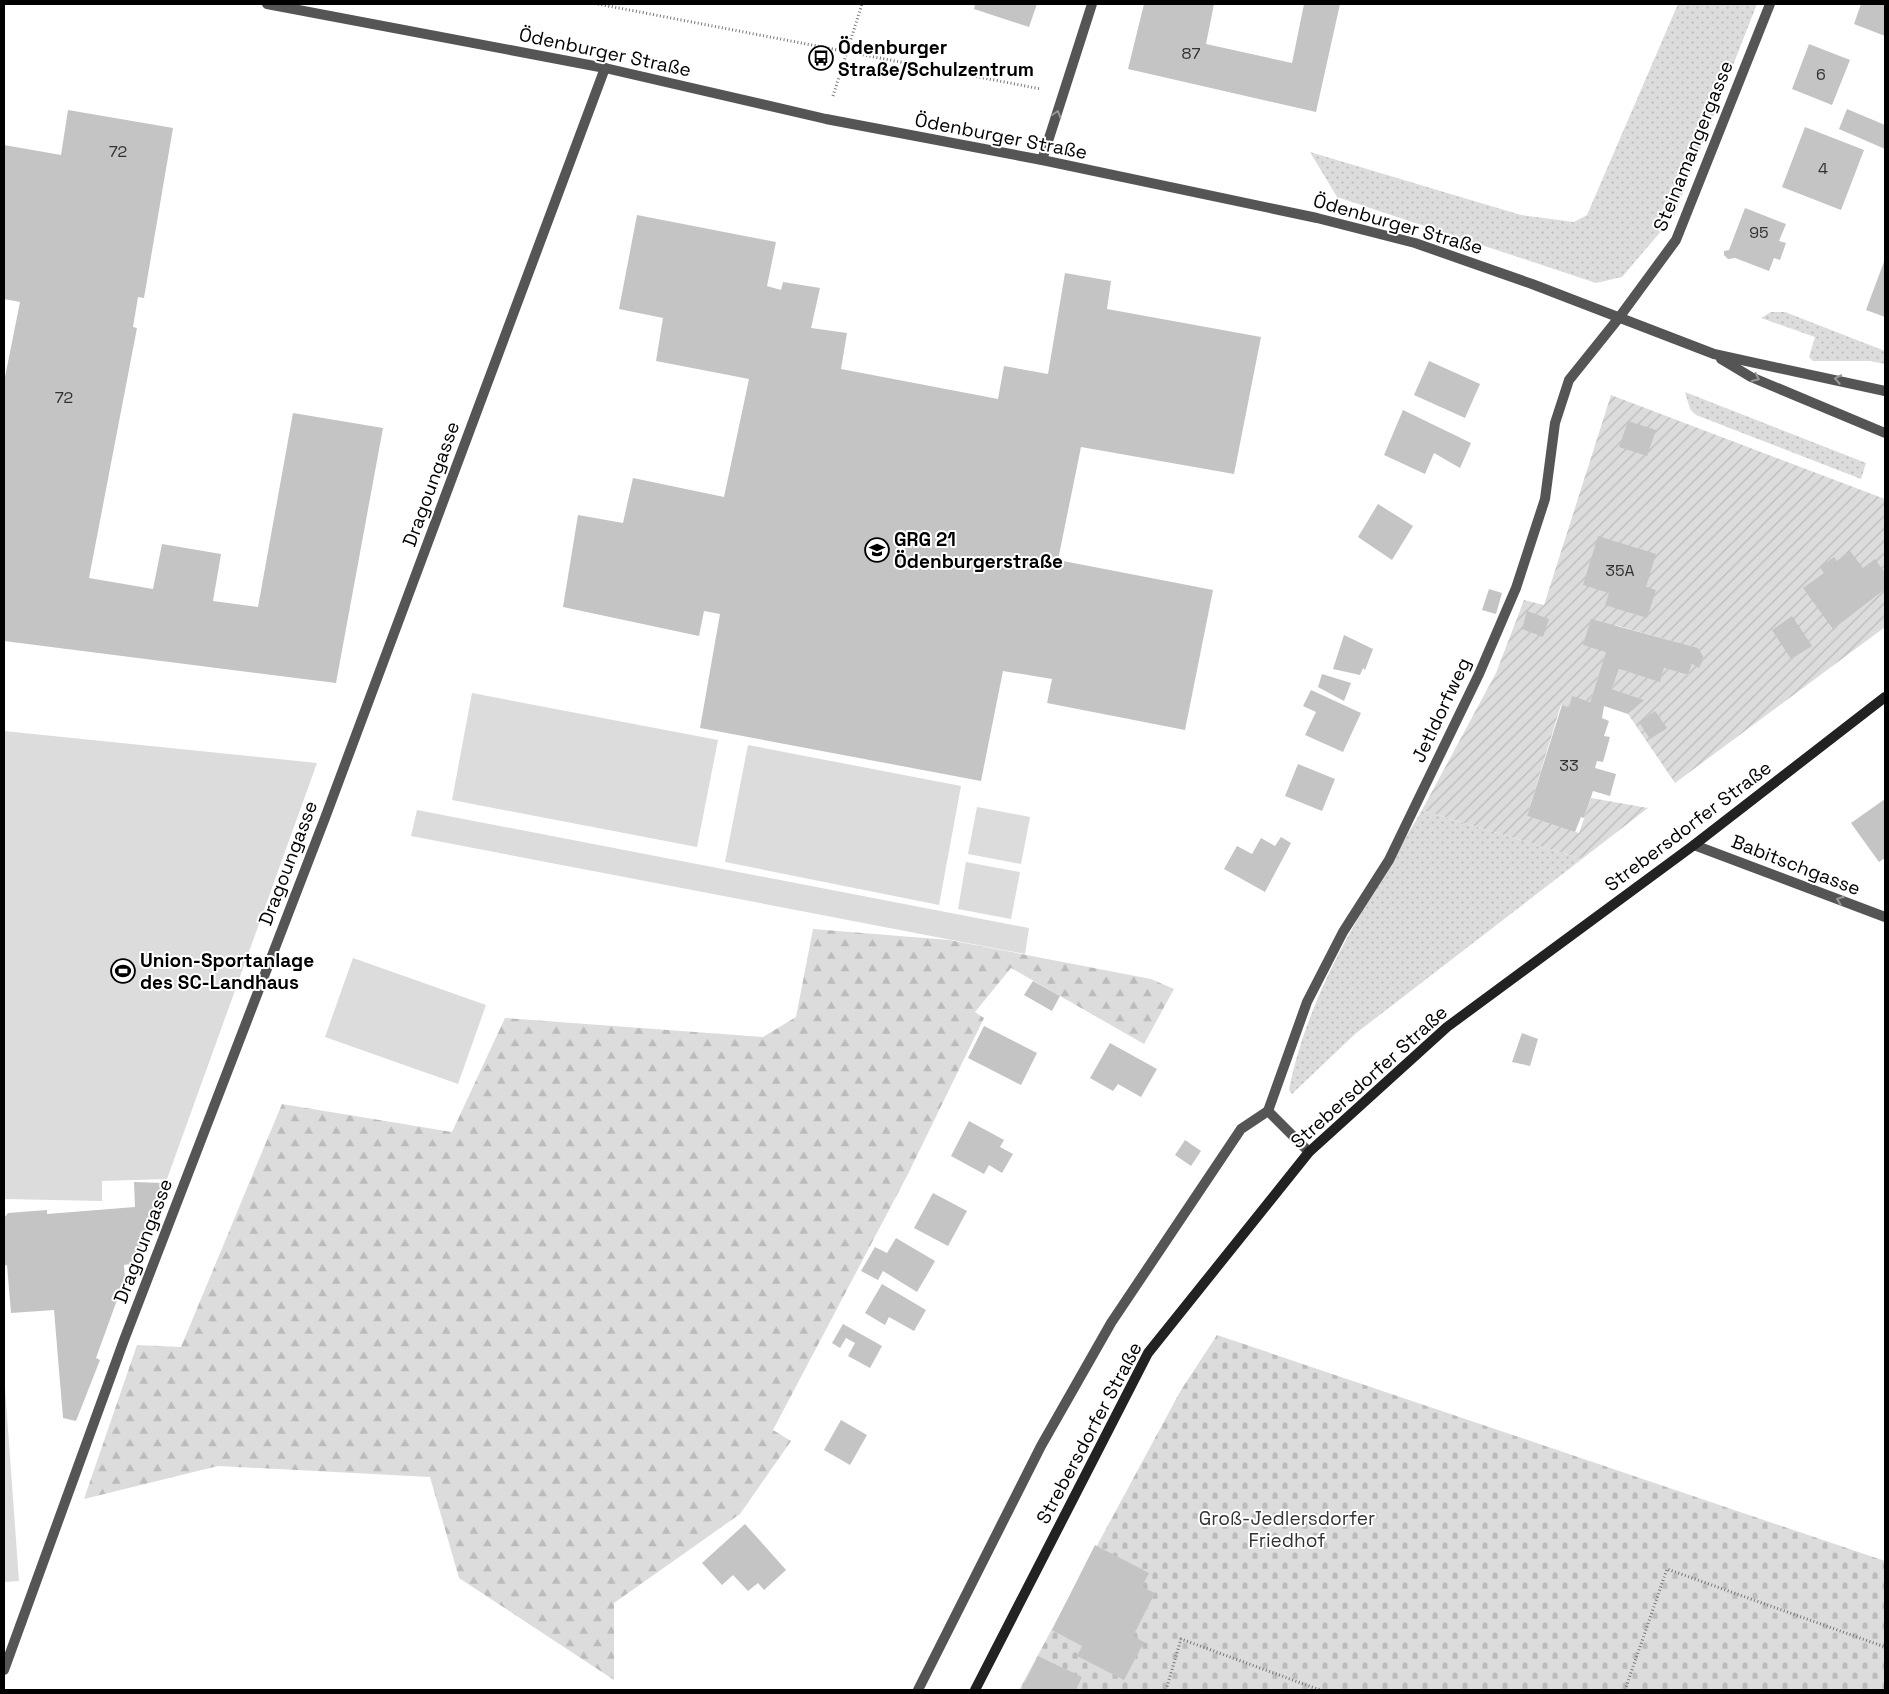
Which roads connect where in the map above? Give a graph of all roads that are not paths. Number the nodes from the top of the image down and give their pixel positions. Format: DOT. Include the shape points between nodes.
graph roads {
  1 [pos="267,4"];
  2 [pos="1092,4"];
  3 [pos="1770,4"];
  4 [pos="605,68"];
  5 [pos="1042,160"];
  6 [pos="1618,318"];
  7 [pos="1714,354"];
  8 [pos="1885,390"];
  9 [pos="1885,433"];
  10 [pos="1885,697"];
  11 [pos="1694,845"];
  12 [pos="1885,917"];
  13 [pos="1268,1110"];
  14 [pos="1309,1152"];
  15 [pos="4,1670"];
  16 [pos="918,1690"];
  17 [pos="975,1690"];
  1 -- 4 [label="street, Ödenburger Straße"];
  5 -- 2 [label="street, one-way"];
  3 -- 6 [label="street, Steinamangergasse" via="1676,240"];
  4 -- 5 [label="street, Ödenburger Straße" via="826,119"];
  4 -- 15 [label="street, Dragoungasse" via="321,827 124,1340"];
  5 -- 6 [label="street, Ödenburger Straße" via="1317,218 1415,243"];
  6 -- 7 [label="street, Ödenburger Straße"];
  6 -- 13 [label="street, Jetldorfweg" via="1569,380 1555,423 1545,499 1516,588 1479,674 1389,860 1343,932 1308,1002"];
  8 -- 7 [label="street, Ödenburger Straße, one-way"];
  7 -- 9 [label="street, Ödenburger Straße, one-way" via="1751,376"];
  10 -- 11 [label="street, Strebersdorfer Straße"];
  12 -- 11 [label="street, Babitschgasse, one-way"];
  11 -- 14 [label="street, Strebersdorfer Straße" via="1447,1027"];
  13 -- 14 [label="street"];
  13 -- 16 [label="street" via="1241,1129 1111,1323 1040,1446"];
  14 -- 17 [label="street, Strebersdorfer Straße" via="1148,1353"];
}
